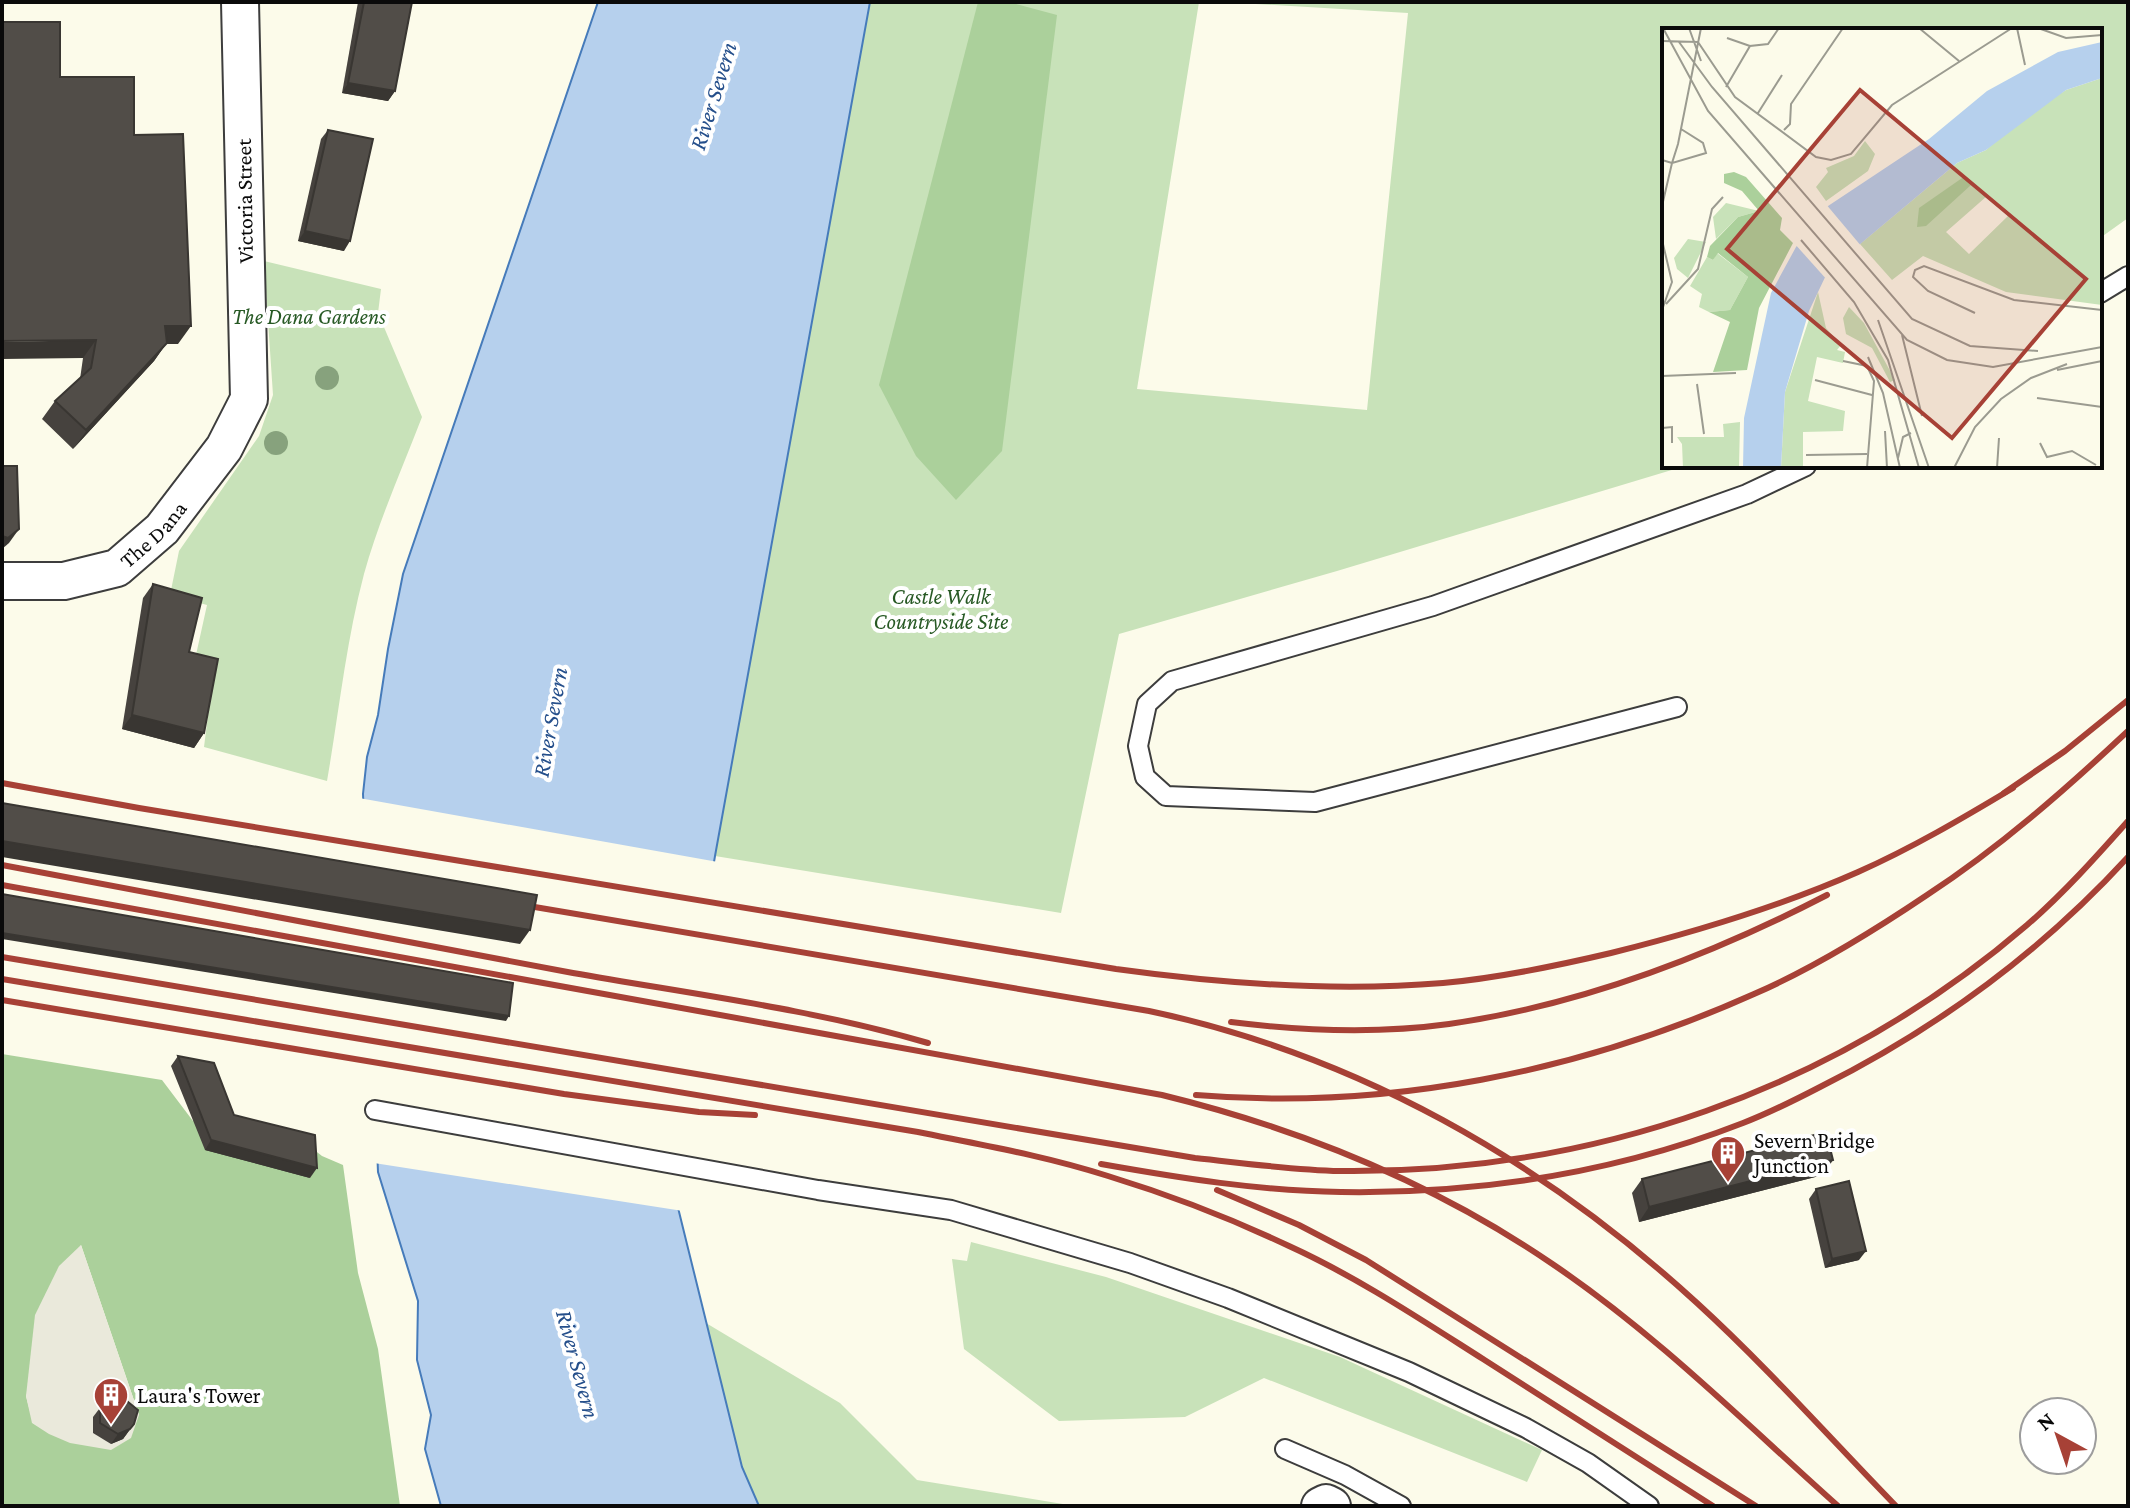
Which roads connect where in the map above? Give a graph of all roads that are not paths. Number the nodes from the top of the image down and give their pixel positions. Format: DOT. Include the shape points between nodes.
graph roads {
  1 [pos="240,2"];
  2 [pos="2128,276"];
  3 [pos="2102,292"];
  4 [pos="249,399"];
  5 [pos="1802,468"];
  6 [pos="2,581"];
  7 [pos="1677,707"];
  8 [pos="375,1110"];
  9 [pos="1285,1449"];
  10 [pos="1320,1506"];
  11 [pos="1332,1506"];
  12 [pos="1401,1506"];
  13 [pos="1649,1506"];
  1 -- 4 [label="street, Victoria Street"];
  2 -- 3 [label="lane"];
  4 -- 6 [label="street, The Dana" via="224,448 162,529 117,568 64,581"];
  5 -- 7 [label="lane" via="1747,494 1433,606 1172,681 1147,704 1138,746 1145,777 1166,796 1315,802"];
  8 -- 13 [label="lane" via="951,1210 1079,1247 1228,1298 1409,1372 1526,1428"];
  9 -- 12 [label="lane"];
  10 -- 11 [label="street"];
}
